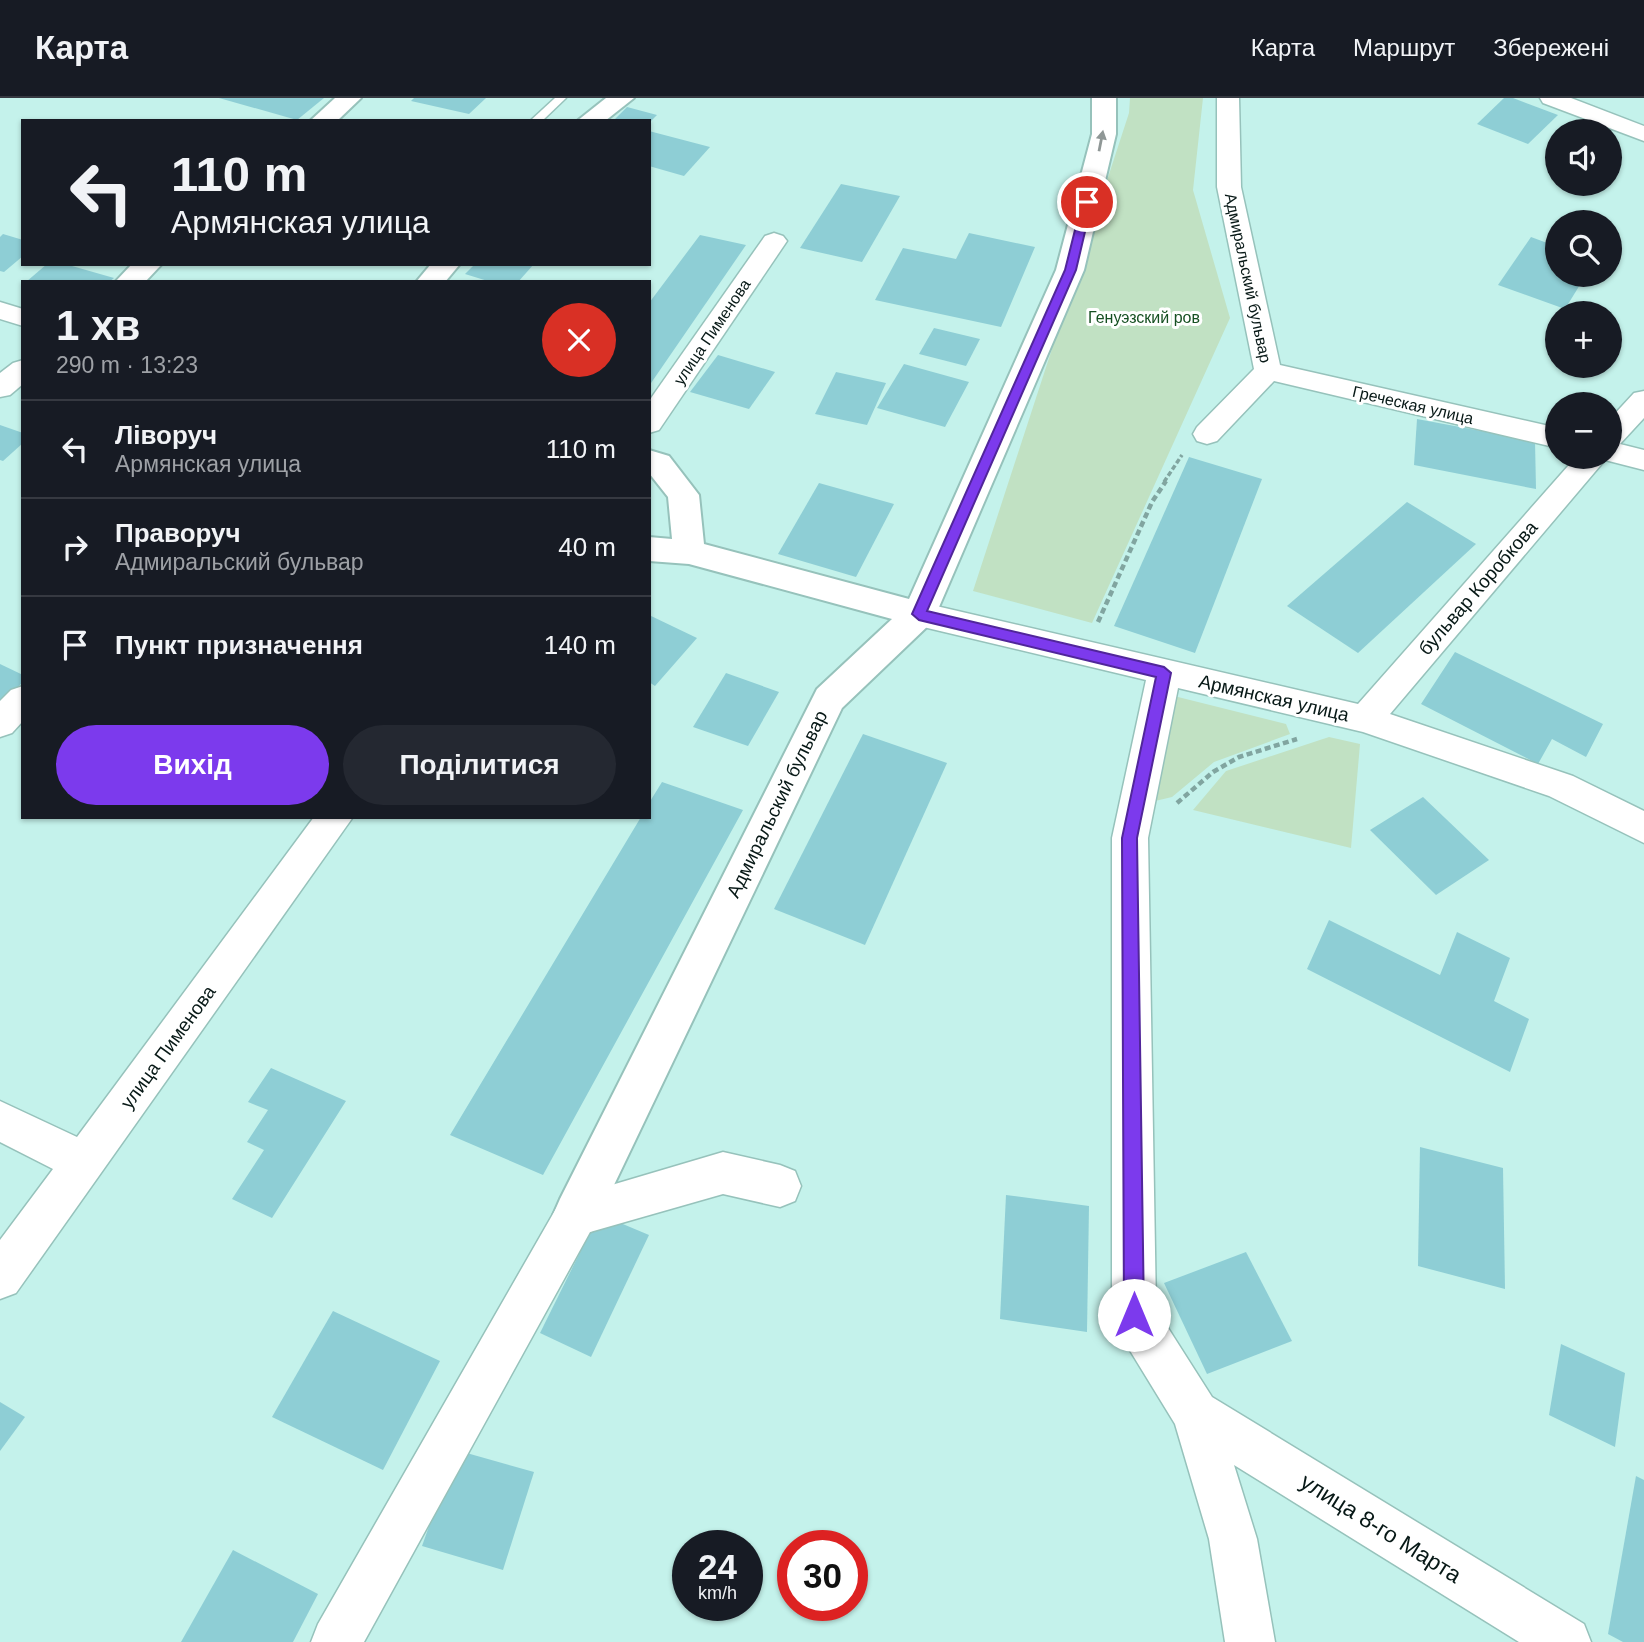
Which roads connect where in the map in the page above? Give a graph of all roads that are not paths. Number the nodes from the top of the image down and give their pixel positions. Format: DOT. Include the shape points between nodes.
graph roads {
  1 [pos="349,98"];
  2 [pos="561,98"];
  3 [pos="622,98"];
  4 [pos="1104,98"];
  5 [pos="1228,98"];
  6 [pos="1551,98"];
  7 [pos="324,119"];
  8 [pos="537,119"];
  9 [pos="592,119"];
  10 [pos="1644,134"];
  11 [pos="774,241"];
  12 [pos="147,266"];
  13 [pos="445,266"];
  14 [pos="130,280"];
  15 [pos="431,280"];
  16 [pos="0,310"];
  17 [pos="21,317"];
  18 [pos="21,371"];
  19 [pos="1268,371"];
  20 [pos="0,388"];
  21 [pos="1644,400"];
  22 [pos="651,421"];
  23 [pos="1622,424"];
  24 [pos="1207,434"];
  25 [pos="1545,436"];
  26 [pos="1622,454"];
  27 [pos="1644,460"];
  28 [pos="651,461"];
  29 [pos="1582,469"];
  30 [pos="651,549"];
  31 [pos="689,552"];
  32 [pos="919,614"];
  33 [pos="1164,673"];
  34 [pos="21,701"];
  35 [pos="1365,719"];
  36 [pos="0,723"];
  37 [pos="334,819"];
  38 [pos="1644,828"];
  39 [pos="0,1121"];
  40 [pos="84,1162"];
  41 [pos="780,1186"];
  42 [pos="576,1215"];
  43 [pos="0,1277"];
  44 [pos="1195,1414"];
  45 [pos="1233,1539"];
  46 [pos="336,1642"];
  47 [pos="1238,1642"];
  48 [pos="1250,1642"];
  49 [pos="1566,1642"];
  1 -- 7 [label="street"];
  2 -- 8 [label="lane"];
  3 -- 9 [label="street"];
  32 -- 4 [label="street, Адмиральский бульвар, one-way" via="1070,270 1104,134"];
  5 -- 19 [label="street, Адмиральский бульвар" via="1229,187"];
  6 -- 10 [label="street"];
  11 -- 22 [label="street, улица Пименова"];
  12 -- 14 [label="street"];
  13 -- 15 [label="street"];
  16 -- 17 [label="street"];
  18 -- 20 [label="street"];
  19 -- 24 [label="street, Адмиральский бульвар"];
  19 -- 25 [label="street, Греческая улица"];
  21 -- 23 [label="street"];
  26 -- 27 [label="street"];
  28 -- 31 [label="street" via="658,463 683,495"];
  29 -- 35 [label="street, бульвар Коробкова"];
  30 -- 31 [label="street, Армянская улица"];
  31 -- 32 [label="street, Армянская улица"];
  32 -- 33 [label="street, Армянская улица"];
  32 -- 42 [label="street, Адмиральский бульвар" via="828,699"];
  33 -- 35 [label="street, Армянская улица"];
  33 -- 44 [label="street" via="1132,826 1134,1315"];
  34 -- 36 [label="street"];
  35 -- 38 [label="street, Армянская улица" via="1561,786"];
  37 -- 40 [label="street, улица Пименова"];
  39 -- 40 [label="street"];
  40 -- 43 [label="street, улица Пименова"];
  41 -- 42 [label="street" via="723,1173"];
  42 -- 46 [label="street"];
  44 -- 45 [label="street"];
  44 -- 49 [label="street, улица 8-го Марта"];
  45 -- 47 [label="street"];
  45 -- 48 [label="street"];
}
